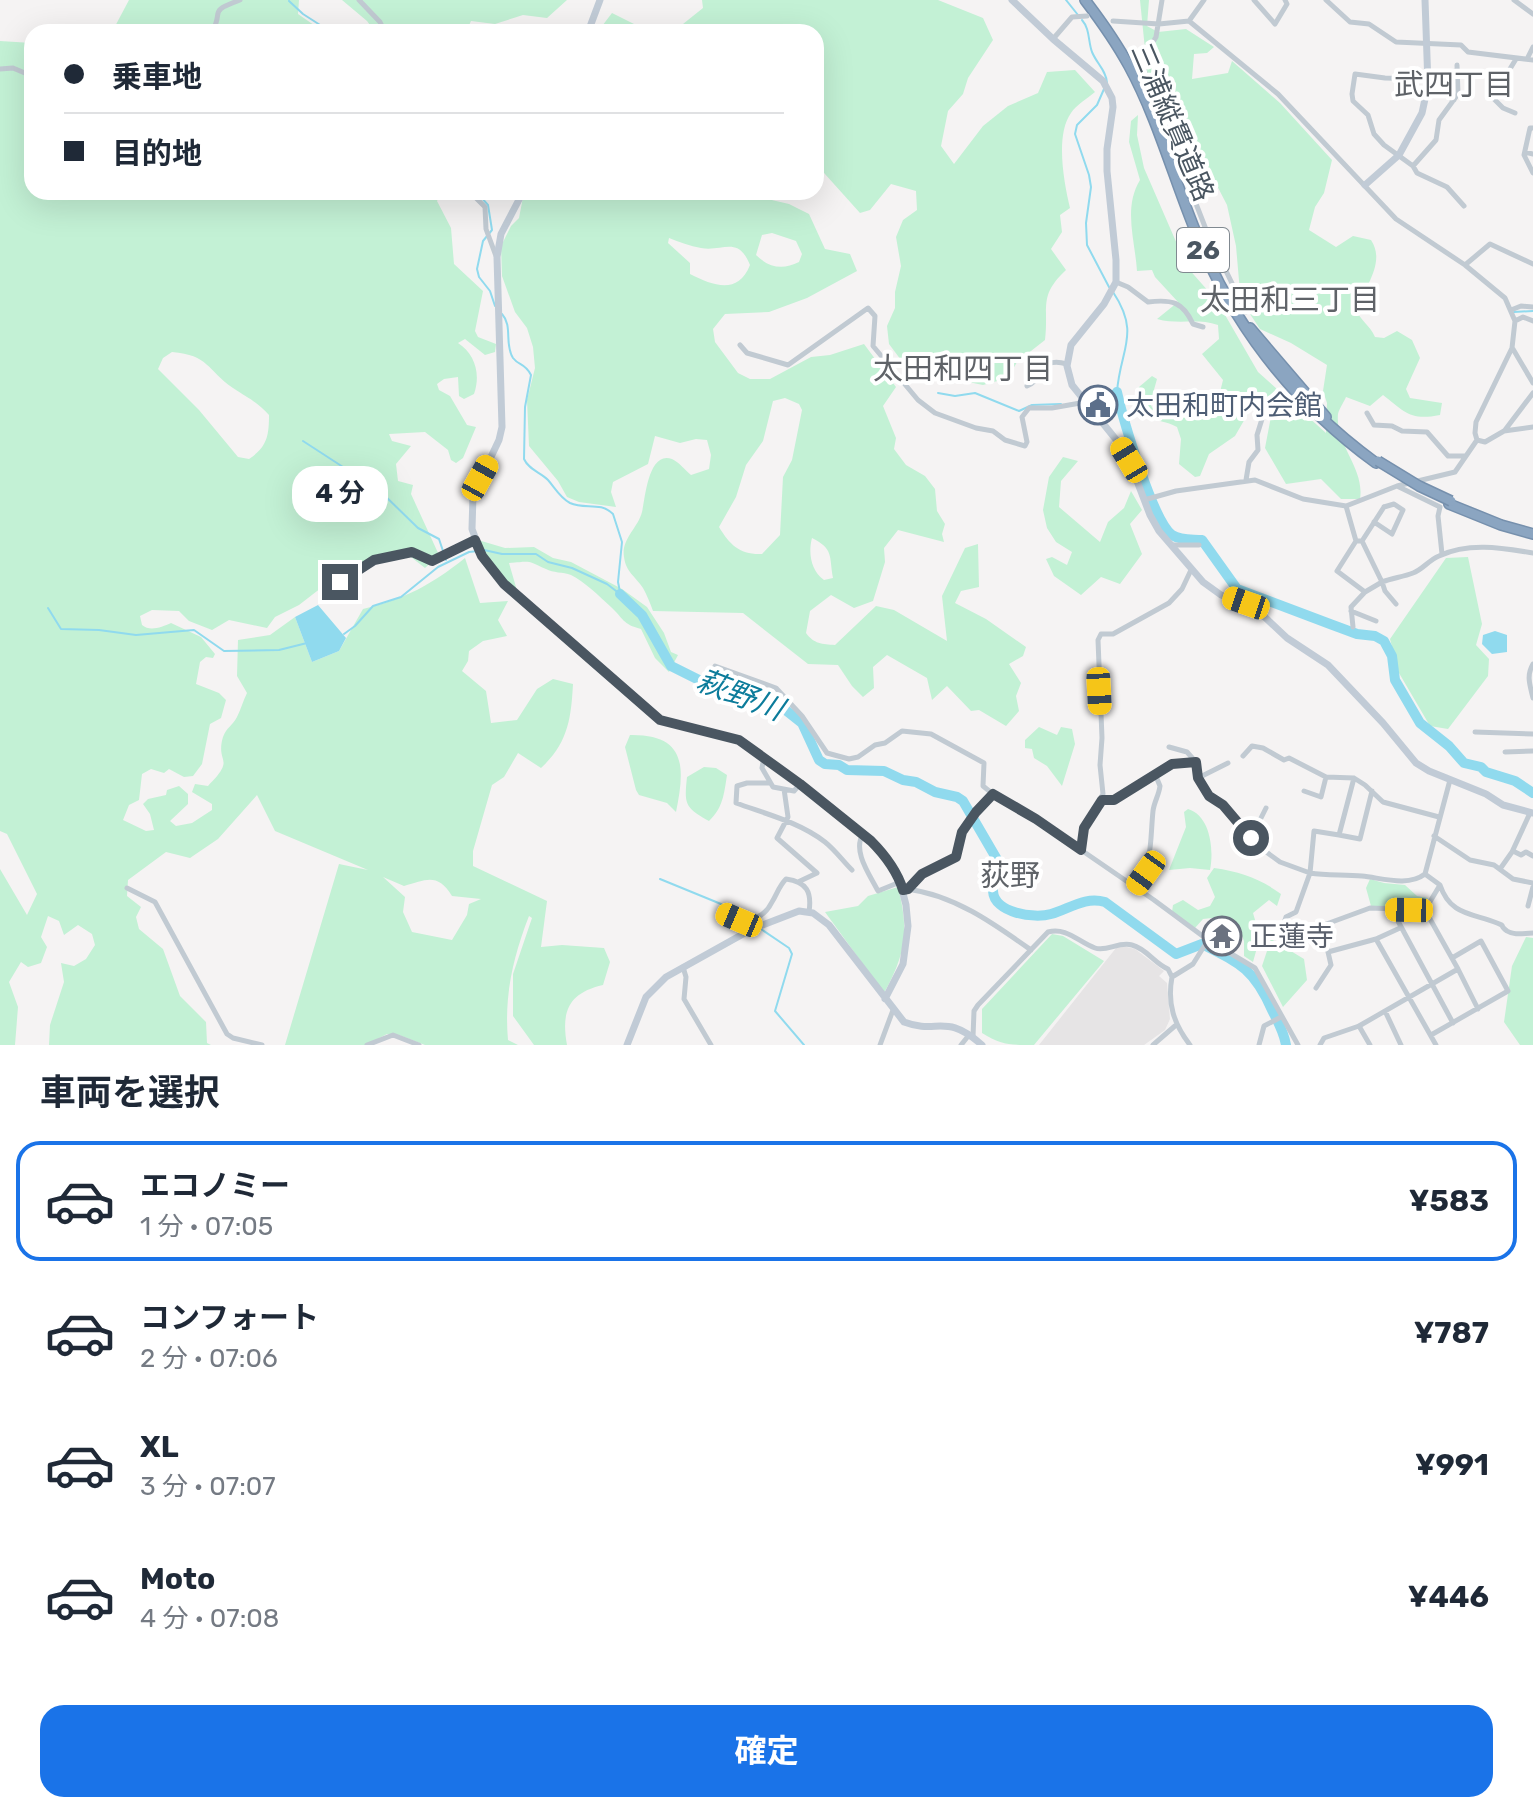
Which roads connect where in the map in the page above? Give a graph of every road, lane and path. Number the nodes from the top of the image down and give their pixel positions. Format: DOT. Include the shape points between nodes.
graph roads {
  1 [pos="240,0"];
  2 [pos="359,0"];
  3 [pos="600,0"];
  4 [pos="1012,0"];
  5 [pos="1087,0"];
  6 [pos="1162,0"];
  7 [pos="1204,0"];
  8 [pos="1254,0"];
  9 [pos="1285,0"];
  10 [pos="1326,0"];
  11 [pos="1425,0"];
  12 [pos="1514,0"];
  13 [pos="1533,14"];
  14 [pos="1087,16"];
  15 [pos="1113,21"];
  16 [pos="1189,21"];
  17 [pos="215,24"];
  18 [pos="381,24"];
  19 [pos="591,24"];
  20 [pos="1159,24"];
  21 [pos="1053,39"];
  22 [pos="1425,44"];
  23 [pos="1533,47"];
  24 [pos="1516,59"];
  25 [pos="1530,59"];
  26 [pos="1457,65"];
  27 [pos="0,69"];
  28 [pos="24,73"];
  29 [pos="1427,82"];
  30 [pos="1454,100"];
  31 [pos="1515,113"];
  32 [pos="1533,128"];
  33 [pos="1525,152"];
  34 [pos="1533,154"];
  35 [pos="1399,155"];
  36 [pos="1413,166"];
  37 [pos="1533,173"];
  38 [pos="1365,185"];
  39 [pos="478,200"];
  40 [pos="519,200"];
  41 [pos="1464,206"];
  42 [pos="497,257"];
  43 [pos="1533,264"];
  44 [pos="1465,265"];
  45 [pos="1116,282"];
  46 [pos="1533,307"];
  47 [pos="1511,310"];
  48 [pos="1246,312"];
  49 [pos="1515,321"];
  50 [pos="1533,321"];
  51 [pos="1203,327"];
  52 [pos="740,345"];
  53 [pos="1512,348"];
  54 [pos="1067,364"];
  55 [pos="1531,373"];
  56 [pos="1533,383"];
  57 [pos="1027,386"];
  58 [pos="1533,393"];
  59 [pos="1086,402"];
  60 [pos="1367,413"];
  61 [pos="1262,419"];
  62 [pos="1533,427"];
  63 [pos="1504,431"];
  64 [pos="1477,440"];
  65 [pos="1466,456"];
  66 [pos="1246,480"];
  67 [pos="1397,486"];
  68 [pos="1378,495"];
  69 [pos="1143,501"];
  70 [pos="1346,506"];
  71 [pos="1384,507"];
  72 [pos="1374,522"];
  73 [pos="1533,532"];
  74 [pos="475,540"];
  75 [pos="1359,541"];
  76 [pos="1170,545"];
  77 [pos="1199,545"];
  78 [pos="1533,553"];
  79 [pos="1442,554"];
  80 [pos="1191,570"];
  81 [pos="1382,582"];
  82 [pos="1365,592"];
  83 [pos="332,597"];
  84 [pos="1396,604"];
  85 [pos="1350,611"];
  86 [pos="1376,621"];
  87 [pos="1353,627"];
  88 [pos="1533,664"];
  89 [pos="715,666"];
  90 [pos="1533,696"];
  91 [pos="1475,732"];
  92 [pos="1533,734"];
  93 [pos="1169,747"];
  94 [pos="1533,751"];
  95 [pos="1505,752"];
  96 [pos="1243,756"];
  97 [pos="764,757"];
  98 [pos="1196,762"];
  99 [pos="1228,763"];
  100 [pos="1155,774"];
  101 [pos="1326,777"];
  102 [pos="1198,778"];
  103 [pos="1354,778"];
  104 [pos="1450,780"];
  105 [pos="770,783"];
  106 [pos="800,784"];
  107 [pos="784,789"];
  108 [pos="1304,791"];
  109 [pos="1372,791"];
  110 [pos="993,794"];
  111 [pos="1102,800"];
  112 [pos="1266,808"];
  113 [pos="1532,813"];
  114 [pos="1439,817"];
  115 [pos="787,821"];
  116 [pos="863,834"];
  117 [pos="1339,835"];
  118 [pos="1434,836"];
  119 [pos="1251,838"];
  120 [pos="1081,850"];
  121 [pos="1513,851"];
  122 [pos="1533,856"];
  123 [pos="1500,869"];
  124 [pos="852,870"];
  125 [pos="1310,873"];
  126 [pos="1425,874"];
  127 [pos="798,882"];
  128 [pos="1440,885"];
  129 [pos="1533,885"];
  130 [pos="904,887"];
  131 [pos="1136,887"];
  132 [pos="127,888"];
  133 [pos="1528,906"];
  134 [pos="1306,910"];
  135 [pos="1392,910"];
  136 [pos="1425,910"];
  137 [pos="720,912"];
  138 [pos="809,912"];
  139 [pos="1296,912"];
  140 [pos="1401,927"];
  141 [pos="1533,933"];
  142 [pos="1265,935"];
  143 [pos="1376,939"];
  144 [pos="1208,940"];
  145 [pos="1031,950"];
  146 [pos="1328,952"];
  147 [pos="1452,958"];
  148 [pos="683,967"];
  149 [pos="1458,969"];
  150 [pos="1172,977"];
  151 [pos="1433,983"];
  152 [pos="1316,988"];
  153 [pos="1409,997"];
  154 [pos="885,999"];
  155 [pos="1478,1009"];
  156 [pos="893,1010"];
  157 [pos="1385,1011"];
  158 [pos="1277,1018"];
  159 [pos="1453,1023"];
  160 [pos="1176,1025"];
  161 [pos="1359,1026"];
  162 [pos="393,1035"];
  163 [pos="1431,1035"];
  164 [pos="972,1036"];
  165 [pos="262,1045"];
  166 [pos="367,1045"];
  167 [pos="389,1045"];
  168 [pos="419,1045"];
  169 [pos="627,1045"];
  170 [pos="711,1045"];
  171 [pos="880,1045"];
  172 [pos="961,1045"];
  173 [pos="982,1045"];
  174 [pos="1153,1045"];
  175 [pos="1190,1045"];
  176 [pos="1259,1045"];
  177 [pos="1298,1045"];
  178 [pos="1320,1045"];
  179 [pos="1370,1045"];
  180 [pos="1401,1045"];
  181 [pos="1436,1045"];
  1 -- 17 [label="street" via="220,8"];
  2 -- 18 [label="street"];
  3 -- 19 [label="street"];
  4 -- 21 [label="street"];
  5 -- 73 [label="highway, 三浦縦貫道路 / 26, bridge" via="1129,66 1203,250 1250,337 1304,403 1407,483 1501,525"];
  6 -- 20 [label="street"];
  7 -- 16 [label="street"];
  8 -- 9 [label="street" via="1275,24"];
  10 -- 22 [label="street" via="1350,22 1369,24 1396,42"];
  11 -- 22 [label="street"];
  12 -- 13 [label="street"];
  14 -- 21 [label="street" via="1072,17"];
  15 -- 20 [label="street"];
  16 -- 20 [label="street"];
  16 -- 38 [label="street" via="1278,94"];
  20 -- 48 [label="street" via="1142,60 1144,70 1207,232"];
  21 -- 45 [label="street" via="1103,81 1112,98 1107,171"];
  22 -- 24 [label="street" via="1461,45 1468,52"];
  22 -- 29 [label="street"];
  23 -- 25 [label="street"];
  24 -- 25 [label="street"];
  24 -- 31 [label="street" via="1490,95"];
  26 -- 30 [label="street"];
  27 -- 28 [label="street"];
  29 -- 30 [label="street"];
  29 -- 35 [label="street" via="1422,113"];
  29 -- 35 [label="street" via="1355,74 1353,101 1368,115 1374,134"];
  30 -- 36 [label="street" via="1439,120 1436,140"];
  32 -- 33 [label="street"];
  33 -- 34 [label="street"];
  33 -- 37 [label="street"];
  35 -- 36 [label="street"];
  35 -- 38 [label="street"];
  36 -- 41 [label="street" via="1447,187"];
  38 -- 44 [label="street" via="1396,219"];
  39 -- 42 [label="street" via="485,207 486,229"];
  40 -- 42 [label="street" via="501,234"];
  42 -- 74 [label="street" via="502,427 473,495"];
  43 -- 44 [label="street" via="1490,244"];
  44 -- 47 [label="street" via="1505,298"];
  45 -- 51 [label="street" via="1148,302 1176,303 1196,327"];
  45 -- 54 [label="street" via="1071,345"];
  46 -- 47 [label="street"];
  47 -- 49 [label="street"];
  49 -- 50 [label="street"];
  49 -- 53 [label="street"];
  52 -- 59 [label="street" via="747,353 788,365 868,308 875,316 873,346 880,358 935,413 1025,446 1022,417 1029,408"];
  53 -- 55 [label="street"];
  53 -- 64 [label="street" via="1476,422"];
  54 -- 57 [label="street" via="1045,365"];
  54 -- 59 [label="street" via="1072,385"];
  55 -- 56 [label="street"];
  58 -- 63 [label="street"];
  59 -- 69 [label="street" via="1124,452"];
  60 -- 65 [label="street" via="1374,425 1427,432 1448,456"];
  61 -- 66 [label="street"];
  62 -- 63 [label="street"];
  63 -- 64 [label="street" via="1485,442"];
  64 -- 65 [label="street"];
  65 -- 67 [label="street" via="1455,472"];
  66 -- 69 [label="street"];
  66 -- 70 [label="street" via="1303,499"];
  67 -- 68 [label="street"];
  67 -- 79 [label="street" via="1440,507"];
  68 -- 70 [label="street"];
  68 -- 71 [label="street"];
  69 -- 76 [label="street"];
  70 -- 75 [label="street"];
  71 -- 72 [label="street"];
  71 -- 72 [label="street" via="1394,504 1403,510 1392,534"];
  72 -- 75 [label="street"];
  74 -- 83 [label="street" via="428,561 406,552 374,560 340,582"];
  74 -- 97 [label="street" via="504,584 660,720 739,740"];
  75 -- 81 [label="street"];
  75 -- 82 [label="street" via="1337,571"];
  76 -- 77 [label="street"];
  76 -- 80 [label="street"];
  78 -- 79 [label="street" via="1484,547"];
  79 -- 81 [label="street" via="1415,573"];
  80 -- 104 [label="street" via="1217,592 1260,612 1287,638 1324,661 1411,759"];
  80 -- 111 [label="street" via="1169,603 1098,640"];
  81 -- 82 [label="street"];
  81 -- 84 [label="street"];
  82 -- 85 [label="street"];
  85 -- 86 [label="street"];
  85 -- 87 [label="street"];
  88 -- 90 [label="street"];
  89 -- 110 [label="street" via="776,688 827,753 849,759 902,731 931,734 984,763 983,786"];
  91 -- 92 [label="street"];
  93 -- 98 [label="street" via="1187,752"];
  94 -- 95 [label="street"];
  96 -- 101 [label="street" via="1258,746"];
  97 -- 105 [label="street" via="762,768"];
  97 -- 106 [label="street"];
  98 -- 100 [label="street" via="1172,764"];
  98 -- 102 [label="street"];
  99 -- 102 [label="street"];
  100 -- 111 [label="street" via="1114,800"];
  100 -- 131 [label="street" via="1160,786 1151,854"];
  101 -- 103 [label="street"];
  101 -- 108 [label="street" via="1321,797"];
  102 -- 119 [label="street"];
  103 -- 109 [label="street"];
  103 -- 117 [label="street"];
  104 -- 113 [label="street"];
  104 -- 114 [label="street"];
  105 -- 107 [label="street"];
  105 -- 115 [label="street" via="737,786 736,803"];
  106 -- 107 [label="street" via="794,791"];
  106 -- 116 [label="street"];
  107 -- 115 [label="street"];
  109 -- 114 [label="street" via="1383,802"];
  109 -- 117 [label="street" via="1360,839"];
  110 -- 120 [label="street"];
  110 -- 130 [label="street" via="962,832 956,857"];
  111 -- 120 [label="street" via="1084,828"];
  112 -- 119 [label="street"];
  113 -- 121 [label="street"];
  114 -- 118 [label="street"];
  115 -- 124 [label="street" via="826,843"];
  115 -- 127 [label="street" via="777,838 817,873"];
  116 -- 130 [label="street" via="884,854"];
  116 -- 130 [label="street" via="862,859 878,891"];
  117 -- 125 [label="street" via="1314,831"];
  118 -- 123 [label="street" via="1470,860"];
  118 -- 126 [label="street"];
  119 -- 125 [label="street" via="1280,862"];
  120 -- 131 [label="street"];
  121 -- 122 [label="street"];
  121 -- 123 [label="street"];
  123 -- 129 [label="street"];
  125 -- 126 [label="street" via="1396,881"];
  125 -- 139 [label="street"];
  126 -- 128 [label="street"];
  127 -- 137 [label="street" via="786,879 761,915 744,920"];
  127 -- 138 [label="street" via="809,890"];
  128 -- 136 [label="street"];
  128 -- 141 [label="street" via="1452,907 1501,924 1508,932"];
  129 -- 133 [label="street"];
  130 -- 145 [label="street" via="964,907"];
  130 -- 154 [label="street" via="906,949"];
  131 -- 144 [label="street"];
  132 -- 165 [label="street" via="155,902 227,1034"];
  134 -- 139 [label="street"];
  135 -- 136 [label="street"];
  135 -- 140 [label="street"];
  135 -- 146 [label="street" via="1370,908 1321,926"];
  136 -- 147 [label="street"];
  138 -- 148 [label="street" via="794,912 752,929"];
  138 -- 154 [label="street" via="829,925"];
  139 -- 142 [label="street"];
  140 -- 143 [label="street"];
  140 -- 151 [label="street"];
  143 -- 146 [label="street"];
  143 -- 153 [label="street"];
  144 -- 150 [label="street" via="1193,964"];
  144 -- 158 [label="street" via="1255,968 1272,995"];
  145 -- 150 [label="street" via="1056,930 1098,949 1135,946"];
  145 -- 164 [label="street" via="978,1005"];
  146 -- 152 [label="street" via="1331,965"];
  147 -- 149 [label="street"];
  147 -- 155 [label="street" via="1481,941 1508,991"];
  148 -- 169 [label="street" via="646,997"];
  148 -- 170 [label="street" via="684,999"];
  149 -- 151 [label="street"];
  149 -- 155 [label="street"];
  150 -- 160 [label="street"];
  151 -- 153 [label="street"];
  151 -- 159 [label="street"];
  153 -- 157 [label="street"];
  153 -- 163 [label="street"];
  154 -- 156 [label="street"];
  155 -- 159 [label="street"];
  156 -- 164 [label="street" via="909,1024 953,1025"];
  156 -- 171 [label="street"];
  157 -- 161 [label="street"];
  157 -- 180 [label="street"];
  158 -- 176 [label="street" via="1264,1026"];
  158 -- 177 [label="street"];
  159 -- 163 [label="street"];
  160 -- 174 [label="street"];
  160 -- 175 [label="street"];
  161 -- 178 [label="street" via="1324,1038"];
  161 -- 179 [label="street"];
  162 -- 166 [label="street"];
  162 -- 167 [label="street"];
  162 -- 168 [label="street"];
  163 -- 181 [label="street"];
  164 -- 172 [label="street"];
  164 -- 173 [label="street"];
}
